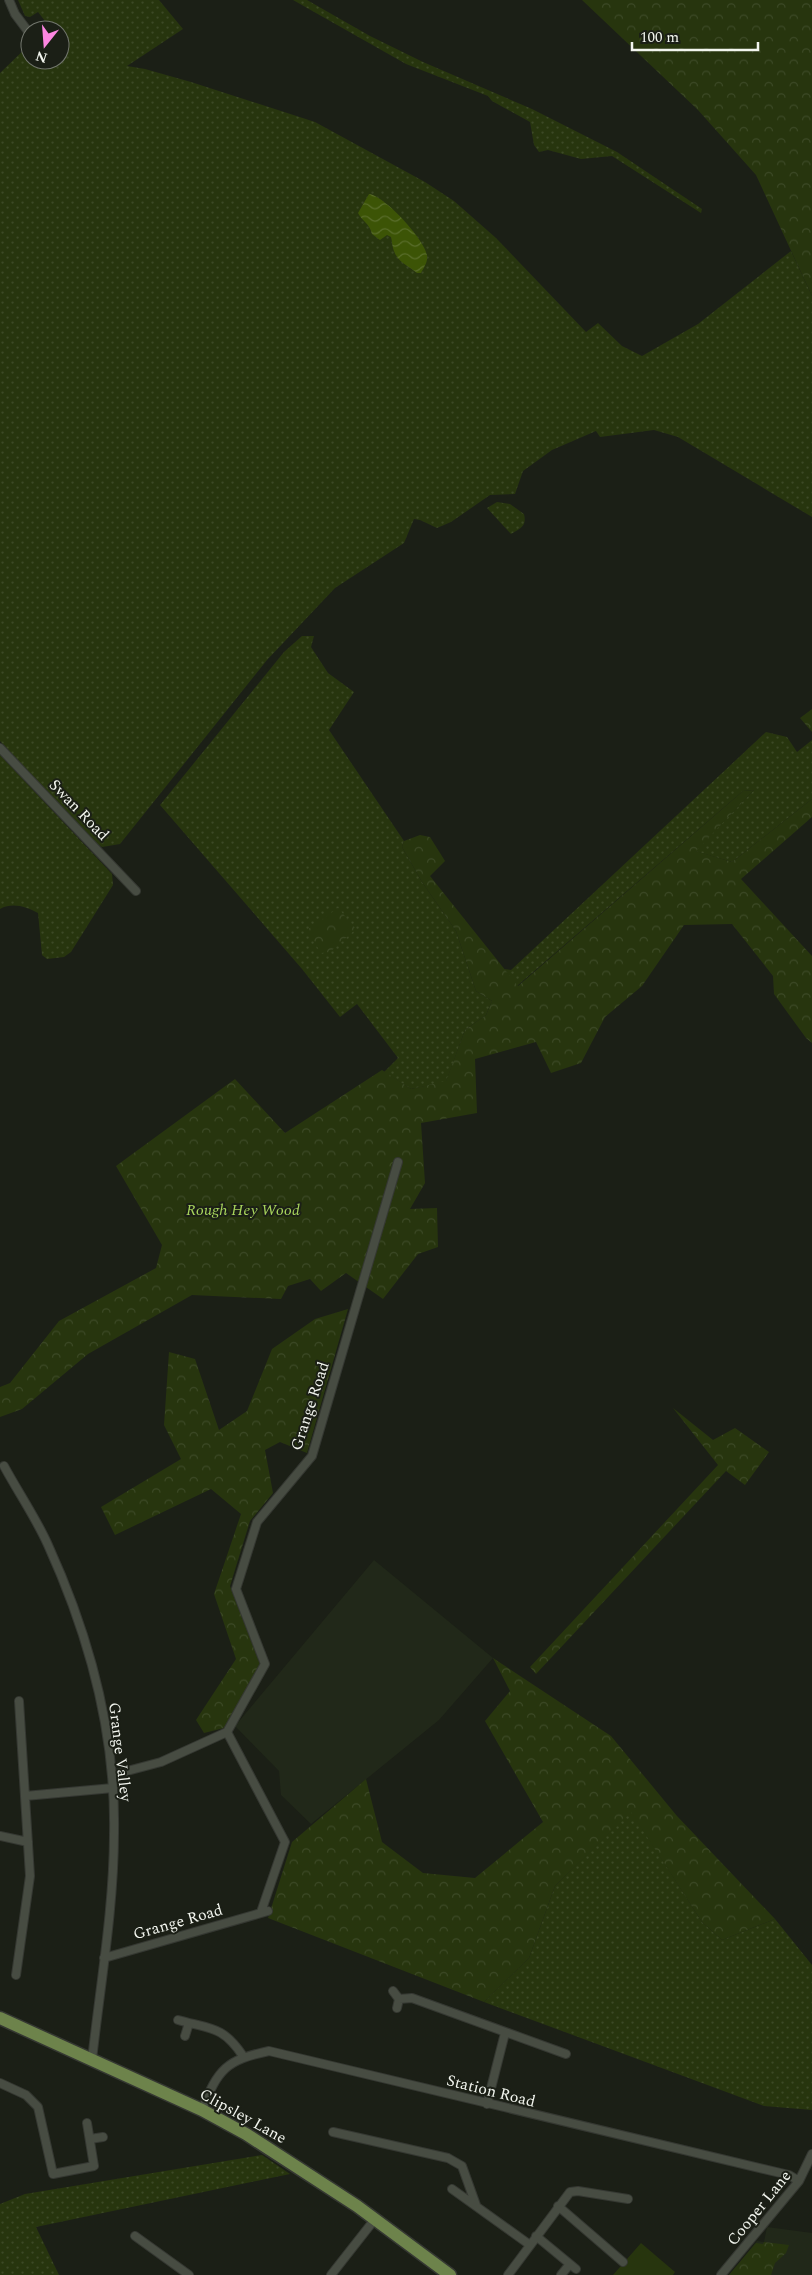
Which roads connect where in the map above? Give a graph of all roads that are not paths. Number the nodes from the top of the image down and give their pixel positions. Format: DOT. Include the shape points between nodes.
graph roads {
  1 [pos="9,0"];
  2 [pos="20,21"];
  3 [pos="0,748"];
  4 [pos="136,891"];
  5 [pos="398,1162"];
  6 [pos="4,1466"];
  7 [pos="19,1701"];
  8 [pos="227,1732"];
  9 [pos="112,1776"];
  10 [pos="113,1788"];
  11 [pos="24,1796"];
  12 [pos="0,1836"];
  13 [pos="28,1842"];
  14 [pos="104,1958"];
  15 [pos="16,1975"];
  16 [pos="393,1991"];
  17 [pos="399,1999"];
  18 [pos="397,2008"];
  19 [pos="0,2018"];
  20 [pos="178,2020"];
  21 [pos="189,2023"];
  22 [pos="505,2033"];
  23 [pos="185,2036"];
  24 [pos="566,2054"];
  25 [pos="243,2056"];
  26 [pos="92,2060"];
  27 [pos="0,2083"];
  28 [pos="487,2104"];
  29 [pos="202,2110"];
  30 [pos="87,2123"];
  31 [pos="333,2132"];
  32 [pos="103,2137"];
  33 [pos="90,2139"];
  34 [pos="812,2154"];
  35 [pos="799,2181"];
  36 [pos="452,2189"];
  37 [pos="628,2199"];
  38 [pos="476,2205"];
  39 [pos="558,2206"];
  40 [pos="375,2219"];
  41 [pos="135,2236"];
  42 [pos="536,2236"];
  43 [pos="530,2245"];
  44 [pos="623,2262"];
  45 [pos="436,2271"];
  46 [pos="189,2275"];
  47 [pos="331,2275"];
  48 [pos="450,2275"];
  49 [pos="508,2275"];
  50 [pos="561,2275"];
  51 [pos="721,2275"];
  1 -- 2 [label="street"];
  3 -- 4 [label="street, Swan Road"];
  5 -- 8 [label="street, Grange Road" via="312,1456 257,1522 236,1589 265,1664"];
  6 -- 9 [label="street, Grange Valley" via="47,1543 72,1601 104,1718"];
  7 -- 11 [label="street"];
  8 -- 9 [label="street" via="161,1762"];
  8 -- 14 [label="street, Grange Road" via="285,1842 264,1912"];
  9 -- 10 [label="street, Grange Valley"];
  10 -- 11 [label="street"];
  10 -- 14 [label="street, Grange Valley" via="114,1835"];
  11 -- 13 [label="street"];
  12 -- 13 [label="street"];
  13 -- 15 [label="street" via="30,1876"];
  14 -- 26 [label="street, Grange Valley"];
  16 -- 17 [label="street"];
  17 -- 18 [label="street"];
  17 -- 22 [label="street" via="412,1998"];
  19 -- 26 [label="main road, Clipsley Lane"];
  20 -- 21 [label="street"];
  21 -- 23 [label="street"];
  21 -- 25 [label="street" via="221,2031"];
  22 -- 24 [label="street"];
  22 -- 28 [label="street"];
  25 -- 28 [label="street, Station Road" via="269,2051"];
  25 -- 29 [label="street, Station Road" via="222,2070"];
  26 -- 29 [label="main road, Clipsley Lane"];
  27 -- 33 [label="street" via="26,2094 38,2107 53,2174 94,2166"];
  28 -- 35 [label="street, Station Road" via="789,2175"];
  29 -- 40 [label="main road, Clipsley Lane" via="276,2152"];
  30 -- 33 [label="street"];
  31 -- 38 [label="street" via="448,2158 462,2166"];
  32 -- 33 [label="street"];
  34 -- 35 [label="street, Cooper Lane"];
  35 -- 51 [label="street, Cooper Lane"];
  36 -- 38 [label="street"];
  37 -- 39 [label="street" via="573,2191"];
  38 -- 43 [label="street"];
  39 -- 42 [label="street"];
  39 -- 44 [label="street"];
  40 -- 45 [label="main road, Clipsley Lane"];
  40 -- 47 [label="street"];
  41 -- 46 [label="street"];
  42 -- 43 [label="street"];
  42 -- 50 [label="street" via="573,2267"];
  43 -- 49 [label="street"];
  45 -- 48 [label="main road, Clipsley Lane"];
}
